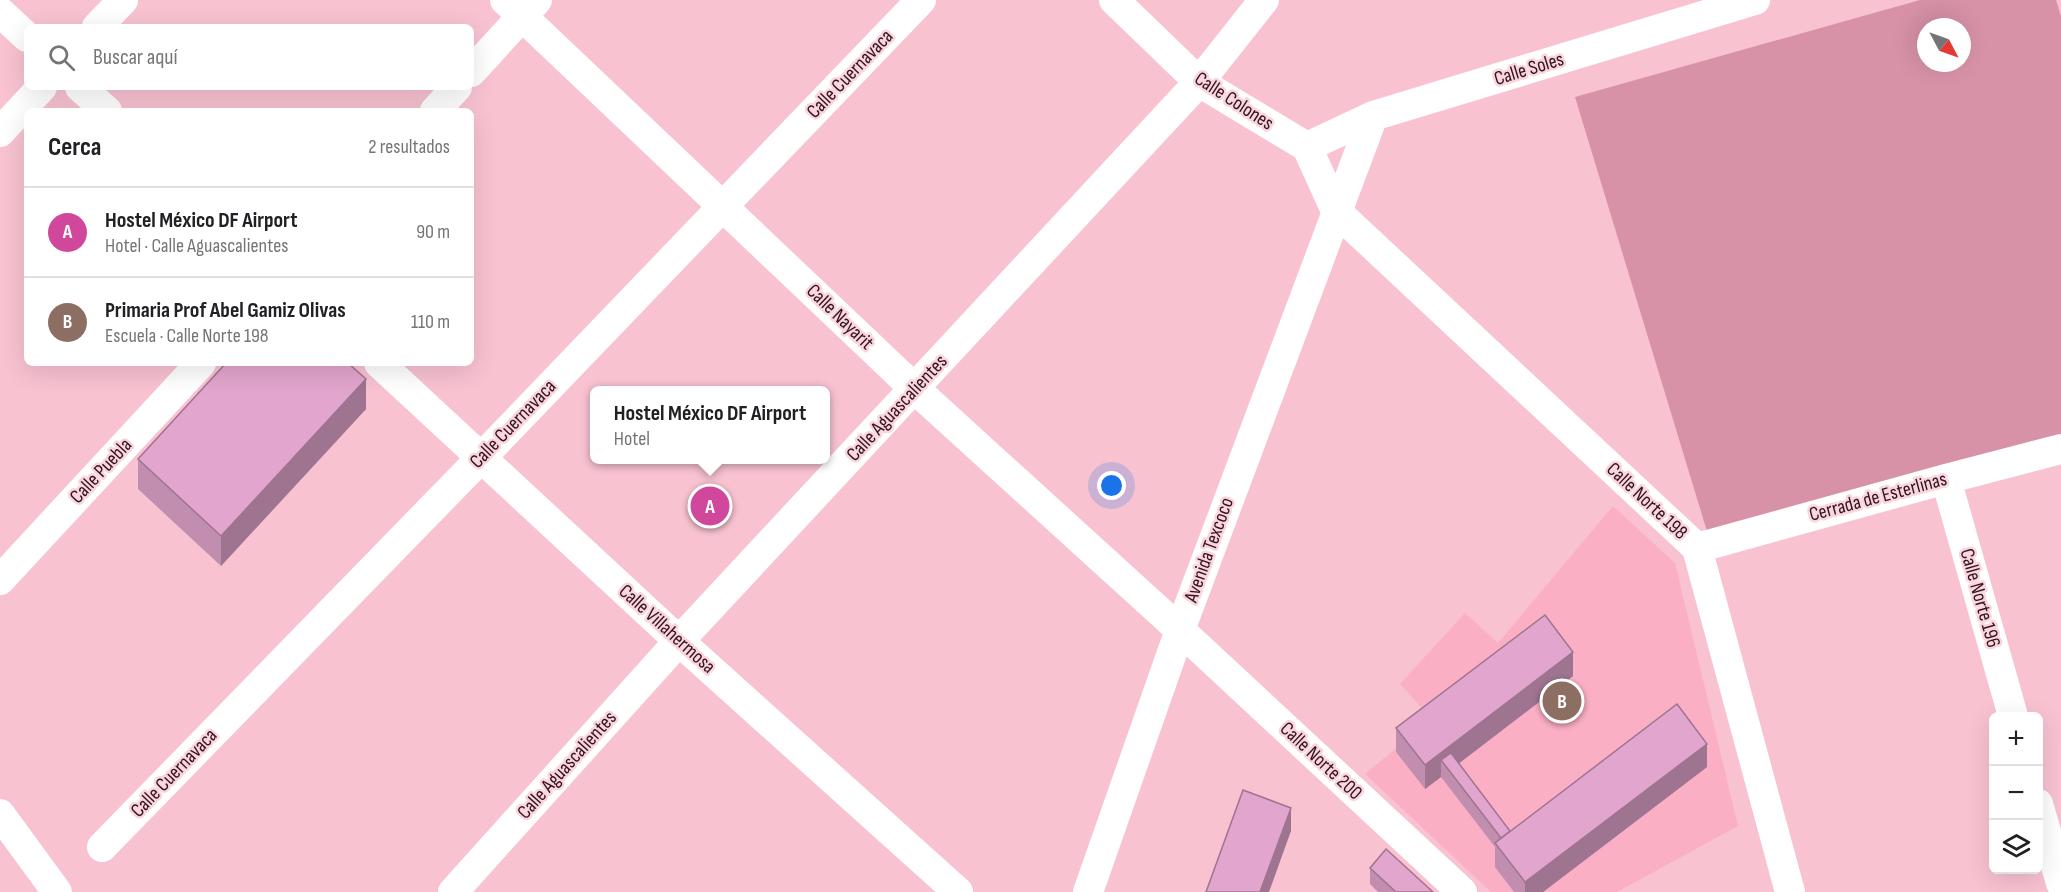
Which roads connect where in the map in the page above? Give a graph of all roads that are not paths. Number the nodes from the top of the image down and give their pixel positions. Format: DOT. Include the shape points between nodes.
graph roads {
  1 [pos="123,0"];
  2 [pos="921,0"];
  3 [pos="1114,0"];
  4 [pos="1264,0"];
  5 [pos="1755,0"];
  6 [pos="521,5"];
  7 [pos="0,12"];
  8 [pos="101,24"];
  9 [pos="24,34"];
  10 [pos="474,68"];
  11 [pos="1199,82"];
  12 [pos="39,90"];
  13 [pos="83,90"];
  14 [pos="454,90"];
  15 [pos="104,108"];
  16 [pos="438,108"];
  17 [pos="1372,116"];
  18 [pos="0,132"];
  19 [pos="1307,147"];
  20 [pos="723,206"];
  21 [pos="1336,211"];
  22 [pos="198,366"];
  23 [pos="383,366"];
  24 [pos="915,389"];
  25 [pos="2061,449"];
  26 [pos="481,458"];
  27 [pos="1946,478"];
  28 [pos="1697,548"];
  29 [pos="0,580"];
  30 [pos="1180,630"];
  31 [pos="680,640"];
  32 [pos="2012,712"];
  33 [pos="0,814"];
  34 [pos="2043,820"];
  35 [pos="102,847"];
  36 [pos="2061,883"];
  37 [pos="57,892"];
  38 [pos="453,892"];
  39 [pos="958,892"];
  40 [pos="1088,892"];
  41 [pos="1462,892"];
  42 [pos="1790,892"];
  1 -- 8 [label="street"];
  2 -- 20 [label="street, Calle Cuernavaca"];
  3 -- 11 [label="street, Calle Colones"];
  4 -- 11 [label="street, Calle Aguascalientes"];
  5 -- 17 [label="street, Calle Soles"];
  6 -- 10 [label="street"];
  6 -- 20 [label="street, Calle Nayarit"];
  7 -- 9 [label="street"];
  11 -- 19 [label="street, Calle Colones"];
  11 -- 24 [label="street, Calle Aguascalientes"];
  12 -- 18 [label="street"];
  13 -- 15 [label="street"];
  14 -- 16 [label="street"];
  17 -- 19 [label="street, Calle Soles"];
  17 -- 21 [label="street, Avenida Texcoco"];
  19 -- 21 [label="street"];
  20 -- 24 [label="street, Calle Nayarit"];
  20 -- 26 [label="street, Calle Cuernavaca"];
  21 -- 28 [label="street, Calle Norte 198"];
  21 -- 30 [label="street, Avenida Texcoco"];
  22 -- 29 [label="street, Calle Puebla"];
  23 -- 26 [label="street, Calle Villahermosa"];
  24 -- 30 [label="street, Calle Nayarit"];
  24 -- 31 [label="street, Calle Aguascalientes"];
  25 -- 27 [label="street, Cerrada de Esterlinas"];
  26 -- 31 [label="street, Calle Villahermosa"];
  26 -- 35 [label="street, Calle Cuernavaca"];
  27 -- 28 [label="street, Cerrada de Esterlinas"];
  27 -- 32 [label="street, Calle Norte 196"];
  28 -- 42 [label="street, Calle Norte 198"];
  30 -- 40 [label="street, Avenida Texcoco"];
  30 -- 41 [label="street, Calle Norte 200"];
  31 -- 38 [label="street, Calle Aguascalientes"];
  31 -- 39 [label="street, Calle Villahermosa"];
  33 -- 37 [label="street"];
  34 -- 36 [label="street"];
}
